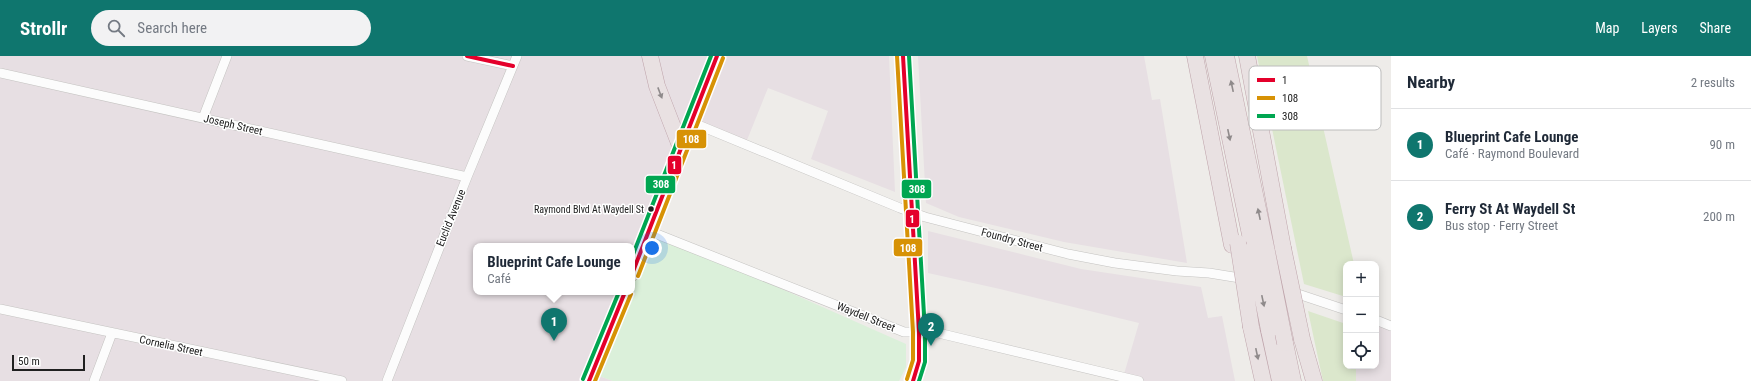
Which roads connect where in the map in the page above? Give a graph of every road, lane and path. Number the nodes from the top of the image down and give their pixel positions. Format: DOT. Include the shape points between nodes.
graph roads {
  1 [pos="227,56"];
  2 [pos="467,56"];
  3 [pos="517,56"];
  4 [pos="650,56"];
  5 [pos="718,56"];
  6 [pos="903,56"];
  7 [pos="1195,56"];
  8 [pos="1203,56"];
  9 [pos="1213,56"];
  10 [pos="1226,56"];
  11 [pos="1238,56"];
  12 [pos="1247,56"];
  13 [pos="513,66"];
  14 [pos="1249,67"];
  15 [pos="0,73"];
  16 [pos="1249,100"];
  17 [pos="203,118"];
  18 [pos="691,122"];
  19 [pos="1256,130"];
  20 [pos="1260,130"];
  21 [pos="680,148"];
  22 [pos="467,178"];
  23 [pos="1271,189"];
  24 [pos="912,212"];
  25 [pos="649,231"];
  26 [pos="1235,244"];
  27 [pos="1260,250"];
  28 [pos="635,266"];
  29 [pos="624,295"];
  30 [pos="0,309"];
  31 [pos="1343,309"];
  32 [pos="1379,321"];
  33 [pos="1391,326"];
  34 [pos="919,332"];
  35 [pos="112,334"];
  36 [pos="1302,339"];
  37 [pos="94,381"];
  38 [pos="342,381"];
  39 [pos="387,381"];
  40 [pos="589,381"];
  41 [pos="913,381"];
  42 [pos="1139,381"];
  43 [pos="1263,381"];
  44 [pos="1280,381"];
  45 [pos="1293,381"];
  46 [pos="1310,381"];
  47 [pos="1314,381"];
  1 -- 17 [label="street"];
  2 -- 13 [label="street"];
  3 -- 13 [label="street, Euclid Avenue"];
  4 -- 21 [label="highway, one-way"];
  5 -- 18 [label="main road"];
  6 -- 24 [label="main road"];
  7 -- 26 [label="highway"];
  8 -- 26 [label="highway"];
  9 -- 27 [label="highway, one-way"];
  27 -- 10 [label="highway, one-way"];
  11 -- 16 [label="highway"];
  12 -- 14 [label="highway"];
  13 -- 22 [label="street, Euclid Avenue"];
  15 -- 17 [label="street, Joseph Street"];
  17 -- 22 [label="street, Joseph Street"];
  18 -- 21 [label="main road"];
  18 -- 24 [label="street, Foundry Street"];
  19 -- 23 [label="highway"];
  20 -- 23 [label="highway"];
  21 -- 25 [label="main road"];
  22 -- 39 [label="street, Euclid Avenue"];
  23 -- 36 [label="highway, bridge"];
  24 -- 31 [label="street, Foundry Street" via="1076,256 1241,278 1306,295"];
  24 -- 34 [label="main road"];
  25 -- 28 [label="main road"];
  25 -- 34 [label="street, Waydell Street" via="904,332"];
  26 -- 43 [label="highway, one-way, bridge"];
  27 -- 44 [label="highway, one-way, bridge" via="1269,330"];
  27 -- 45 [label="highway, bridge"];
  29 -- 40 [label="main road"];
  30 -- 35 [label="street, Cornelia Street"];
  32 -- 33 [label="street"];
  34 -- 41 [label="main road" via="919,361"];
  34 -- 42 [label="street, Waydell Street" via="934,332"];
  35 -- 37 [label="street"];
  35 -- 38 [label="street, Cornelia Street"];
  36 -- 46 [label="highway"];
  36 -- 47 [label="highway"];
}
